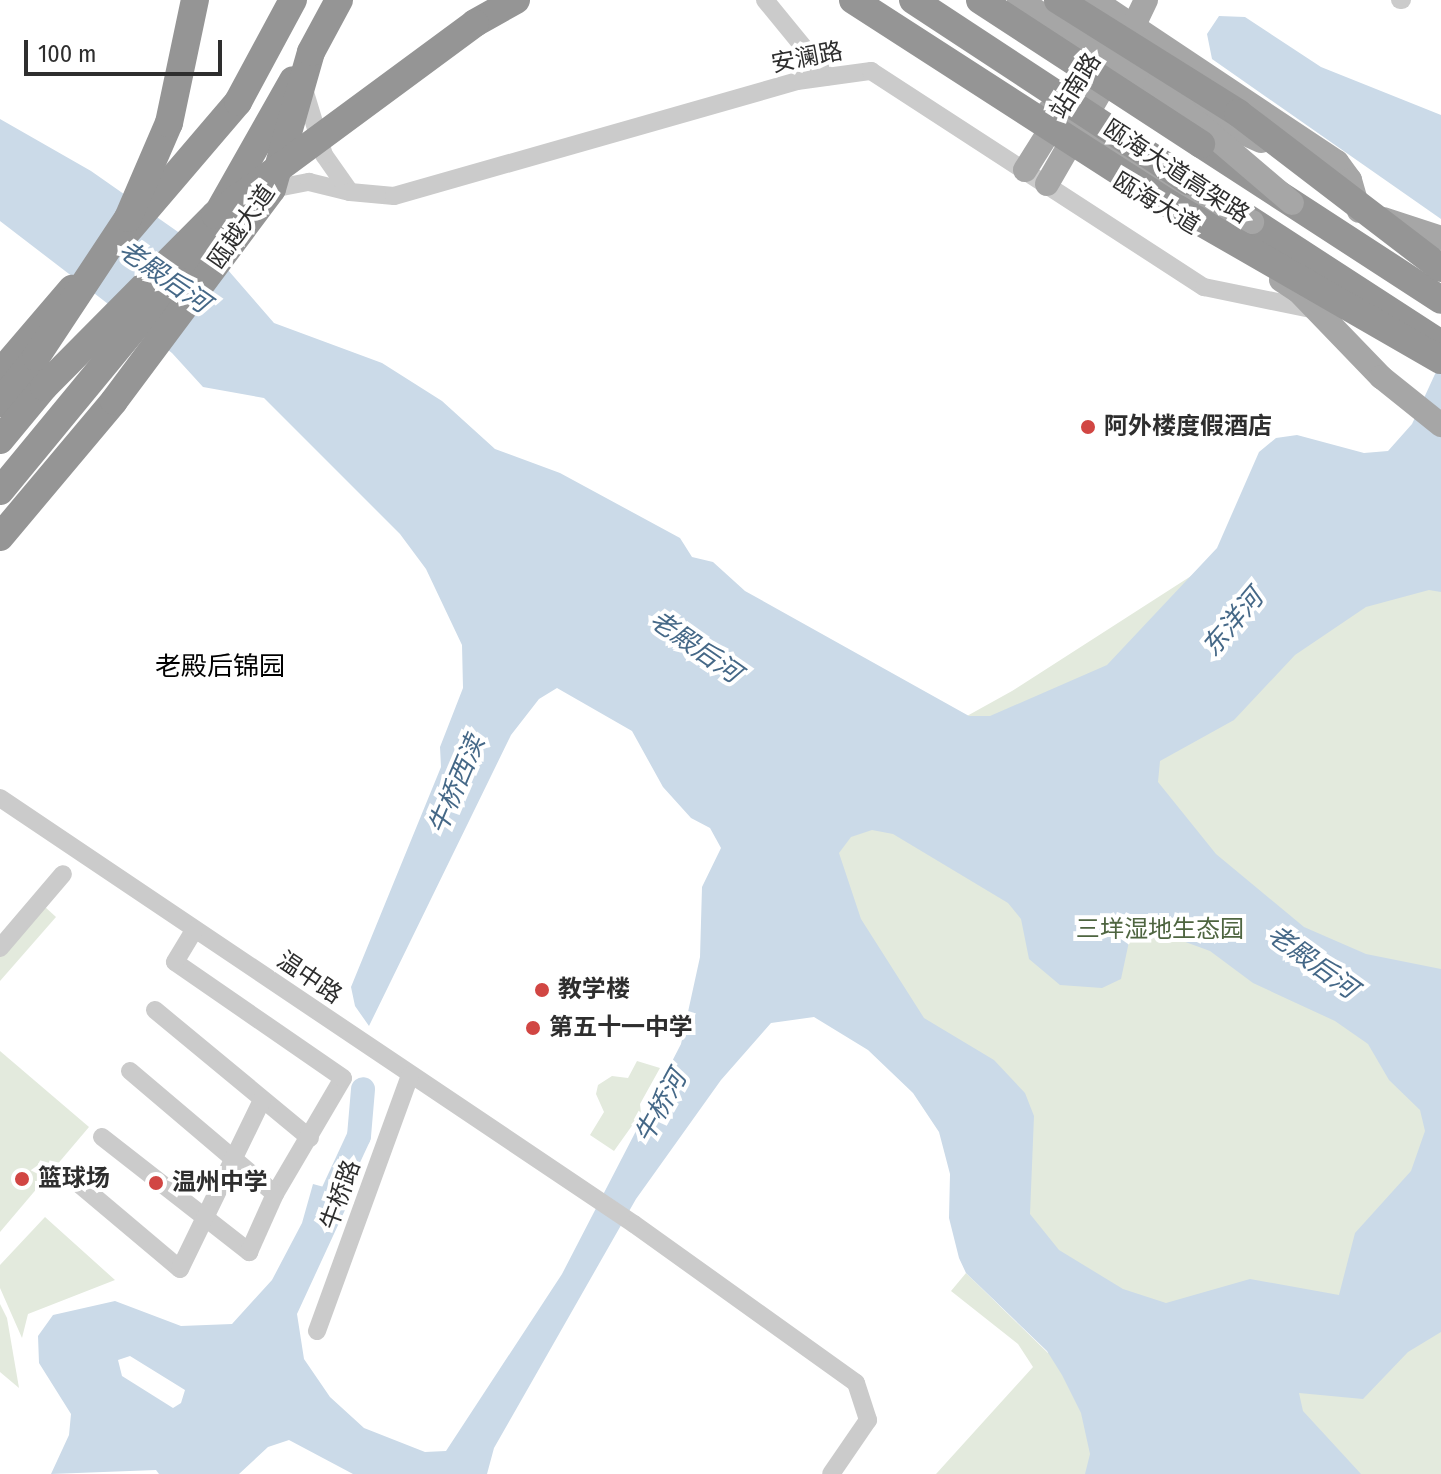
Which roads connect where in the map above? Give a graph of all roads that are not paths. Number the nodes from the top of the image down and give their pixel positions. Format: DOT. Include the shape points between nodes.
graph roads {
  1 [pos="195,0"];
  2 [pos="293,0"];
  3 [pos="339,0"];
  4 [pos="502,0"];
  5 [pos="516,0"];
  6 [pos="765,0"];
  7 [pos="854,0"];
  8 [pos="870,0"];
  9 [pos="913,0"];
  10 [pos="980,0"];
  11 [pos="996,0"];
  12 [pos="1019,0"];
  13 [pos="1058,0"];
  14 [pos="1094,0"];
  15 [pos="1146,0"];
  16 [pos="1124,14"];
  17 [pos="475,23"];
  18 [pos="311,52"];
  19 [pos="1103,67"];
  20 [pos="828,77"];
  21 [pos="303,83"];
  22 [pos="1045,136"];
  23 [pos="1066,149"];
  24 [pos="1025,170"];
  25 [pos="1047,184"];
  26 [pos="272,189"];
  27 [pos="350,192"];
  28 [pos="1292,203"];
  29 [pos="1359,211"];
  30 [pos="1252,222"];
  31 [pos="1441,238"];
  32 [pos="1441,268"];
  33 [pos="1441,300"];
  34 [pos="1317,310"];
  35 [pos="1441,344"];
  36 [pos="1441,360"];
  37 [pos="0,373"];
  38 [pos="0,403"];
  39 [pos="1441,425"];
  40 [pos="0,440"];
  41 [pos="0,491"];
  42 [pos="0,537"];
  43 [pos="0,798"];
  44 [pos="63,874"];
  45 [pos="194,930"];
  46 [pos="0,948"];
  47 [pos="155,1010"];
  48 [pos="130,1071"];
  49 [pos="410,1075"];
  50 [pos="262,1100"];
  51 [pos="102,1137"];
  52 [pos="310,1138"];
  53 [pos="234,1159"];
  54 [pos="72,1178"];
  55 [pos="275,1194"];
  56 [pos="205,1218"];
  57 [pos="317,1331"];
  58 [pos="831,1474"];
  1 -- 38 [label="highway, bridge" via="169,123 128,218 85,289"];
  2 -- 37 [label="highway, bridge" via="238,102 158,200 41,321"];
  3 -- 18 [label="highway, 瓯越大道"];
  4 -- 17 [label="highway"];
  5 -- 17 [label="highway"];
  6 -- 20 [label="street"];
  7 -- 22 [label="main road, 瓯海大道"];
  7 -- 36 [label="highway, bridge" via="1171,205"];
  8 -- 30 [label="main road, bridge" via="1213,210"];
  9 -- 30 [label="highway, 瓯海大道高架路, bridge"];
  10 -- 28 [label="highway, 瓯海大道高架路, bridge"];
  11 -- 19 [label="main road"];
  12 -- 28 [label="main road, bridge" via="1155,86"];
  13 -- 32 [label="highway, bridge" via="1238,113"];
  14 -- 16 [label="main road"];
  15 -- 16 [label="main road, 站南路"];
  16 -- 19 [label="main road, 站南路"];
  16 -- 29 [label="main road" via="1337,162 1350,180"];
  17 -- 40 [label="highway, bridge" via="215,215 44,387"];
  18 -- 21 [label="highway, 瓯越大道"];
  18 -- 41 [label="highway" via="205,237 112,360"];
  19 -- 22 [label="main road, 站南路"];
  19 -- 23 [label="main road, 站南路"];
  19 -- 29 [label="main road" via="1256,137"];
  20 -- 24 [label="street, 安澜路" via="871,71"];
  20 -- 27 [label="street, 安澜路" via="394,196"];
  21 -- 26 [label="highway, 瓯越大道"];
  21 -- 27 [label="street" via="324,155"];
  22 -- 23 [label="main road, 瓯海大道"];
  22 -- 24 [label="main road, 站南路"];
  23 -- 25 [label="main road, 站南路"];
  23 -- 34 [label="main road, 瓯海大道" via="1298,291"];
  24 -- 25 [label="street, 安澜路"];
  25 -- 34 [label="street, 安澜路" via="1204,287"];
  26 -- 27 [label="street, 安澜路" via="309,182"];
  26 -- 42 [label="highway, 瓯越大道" via="114,401"];
  28 -- 33 [label="highway, 瓯海大道高架路"];
  29 -- 31 [label="main road, bridge"];
  30 -- 35 [label="highway, 瓯海大道高架路"];
  34 -- 39 [label="main road, 瓯海大道" via="1381,377"];
  43 -- 45 [label="street, 温中路"];
  44 -- 46 [label="street"];
  45 -- 49 [label="street, 温中路"];
  45 -- 52 [label="street" via="175,962 343,1078"];
  47 -- 50 [label="street"];
  48 -- 53 [label="street"];
  49 -- 57 [label="street, 牛桥路"];
  49 -- 58 [label="street, 温中路" via="634,1224 856,1383 868,1420"];
  50 -- 52 [label="street"];
  50 -- 53 [label="street"];
  51 -- 56 [label="street"];
  52 -- 55 [label="street"];
  53 -- 55 [label="street"];
  53 -- 56 [label="street"];
  54 -- 56 [label="street" via="180,1269"];
  55 -- 56 [label="street" via="249,1252"];
}
